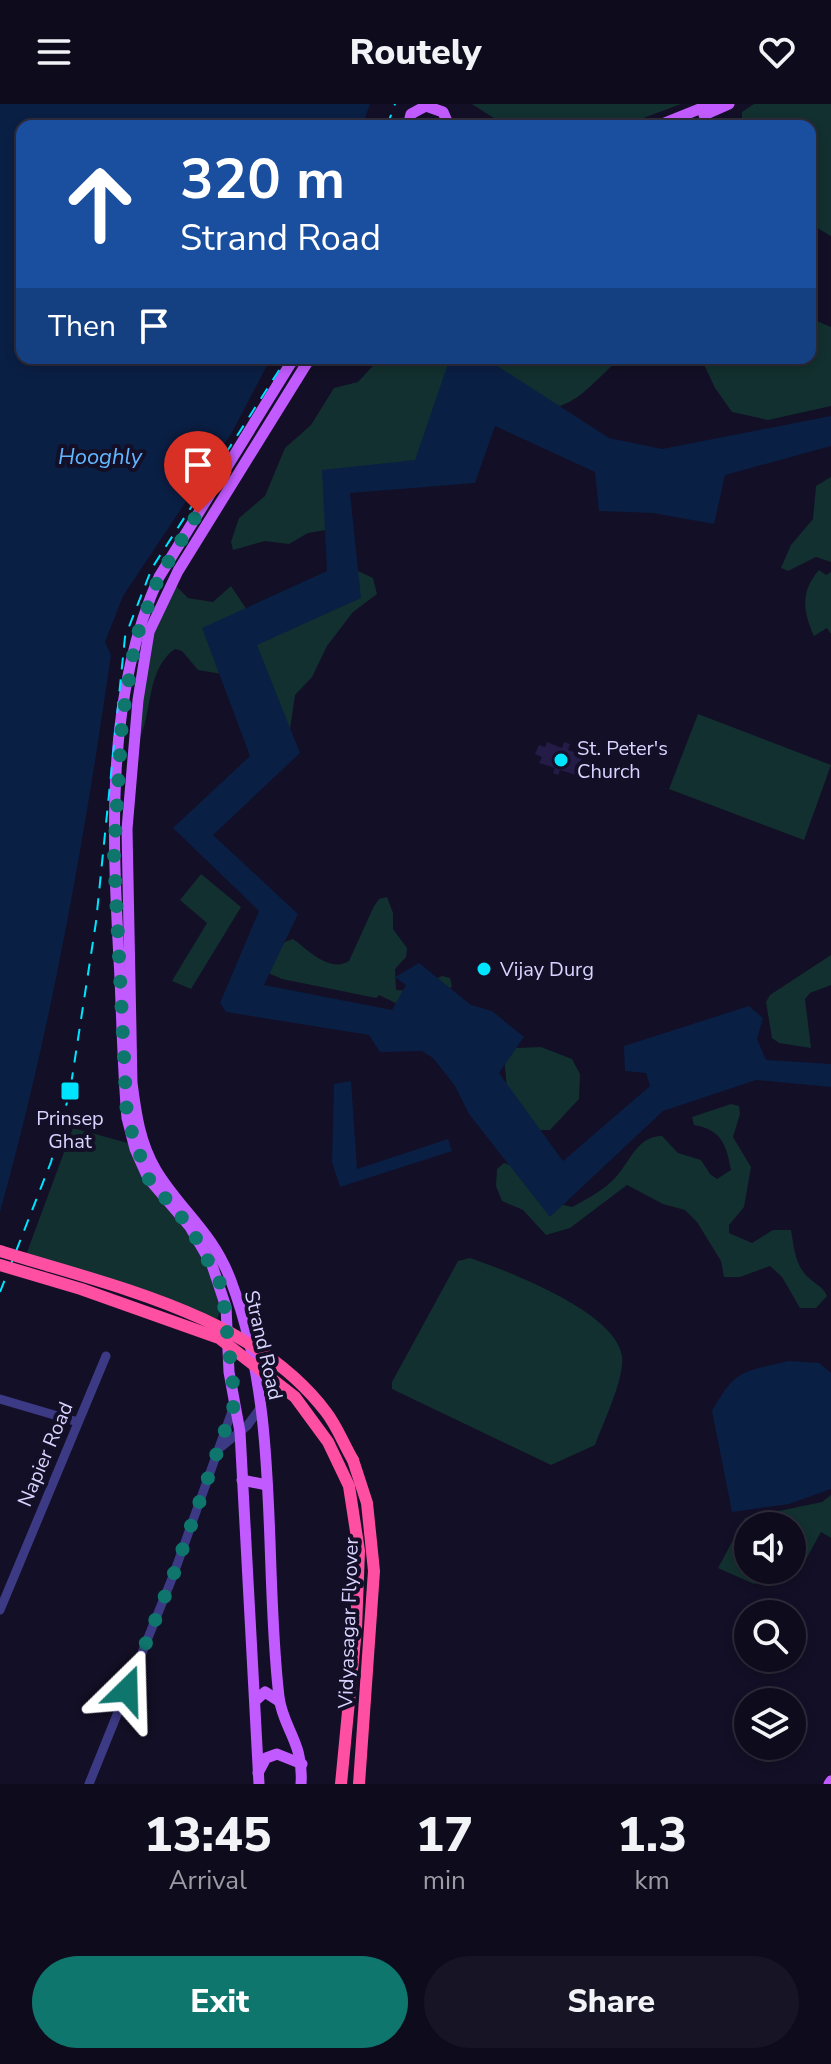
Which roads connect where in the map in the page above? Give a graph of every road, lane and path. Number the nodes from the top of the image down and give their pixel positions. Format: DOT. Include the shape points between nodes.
graph roads {
  1 [pos="712,104"];
  2 [pos="729,104"];
  3 [pos="420,106"];
  4 [pos="446,120"];
  5 [pos="672,120"];
  6 [pos="693,120"];
  7 [pos="290,364"];
  8 [pos="306,364"];
  9 [pos="138,700"];
  10 [pos="124,701"];
  11 [pos="0,1251"];
  12 [pos="0,1265"];
  13 [pos="106,1356"];
  14 [pos="0,1399"];
  15 [pos="235,1402"];
  16 [pos="261,1407"];
  17 [pos="78,1422"];
  18 [pos="240,1432"];
  19 [pos="221,1447"];
  20 [pos="242,1480"];
  21 [pos="267,1485"];
  22 [pos="0,1610"];
  23 [pos="252,1647"];
  24 [pos="275,1649"];
  25 [pos="255,1701"];
  26 [pos="279,1701"];
  27 [pos="302,1764"];
  28 [pos="258,1779"];
  29 [pos="89,1784"];
  30 [pos="301,1784"];
  31 [pos="341,1784"];
  32 [pos="359,1784"];
  1 -- 5 [label="main road"];
  2 -- 6 [label="main road"];
  3 -- 4 [label="main road" via="438,108"];
  7 -- 10 [label="main road, Strand Road" via="159,577 140,622"];
  8 -- 9 [label="main road, Strand Road" via="159,605"];
  9 -- 10 [label="main road"];
  9 -- 16 [label="main road, Strand Road" via="127,829 137,1123 157,1172 199,1224 230,1278"];
  10 -- 15 [label="main road, Strand Road" via="114,855 127,1118 148,1178 190,1227 222,1287"];
  11 -- 32 [label="highway, Vidyasagar Flyover, bridge" via="220,1325 300,1383 327,1414 361,1482 373,1536"];
  12 -- 31 [label="highway, Vidyasagar Flyover, bridge" via="219,1338 295,1397 314,1419 349,1486 359,1551"];
  13 -- 17 [label="street, Napier Road"];
  14 -- 17 [label="street"];
  15 -- 18 [label="main road, Strand Road"];
  15 -- 19 [label="street"];
  16 -- 18 [label="street"];
  16 -- 21 [label="main road, Strand Road"];
  17 -- 22 [label="street, Napier Road"];
  18 -- 19 [label="street"];
  18 -- 20 [label="main road, Strand Road"];
  19 -- 29 [label="street"];
  20 -- 21 [label="main road"];
  20 -- 23 [label="main road, Strand Road"];
  21 -- 24 [label="main road, Strand Road"];
  23 -- 24 [label="main road" via="257,1652"];
  23 -- 25 [label="main road, Strand Road"];
  24 -- 26 [label="main road, Strand Road"];
  25 -- 26 [label="main road" via="265,1692"];
  25 -- 28 [label="main road, Strand Road"];
  26 -- 27 [label="main road, Strand Road"];
  27 -- 28 [label="main road" via="277,1754 266,1758"];
  27 -- 30 [label="main road, Strand Road"];
}
